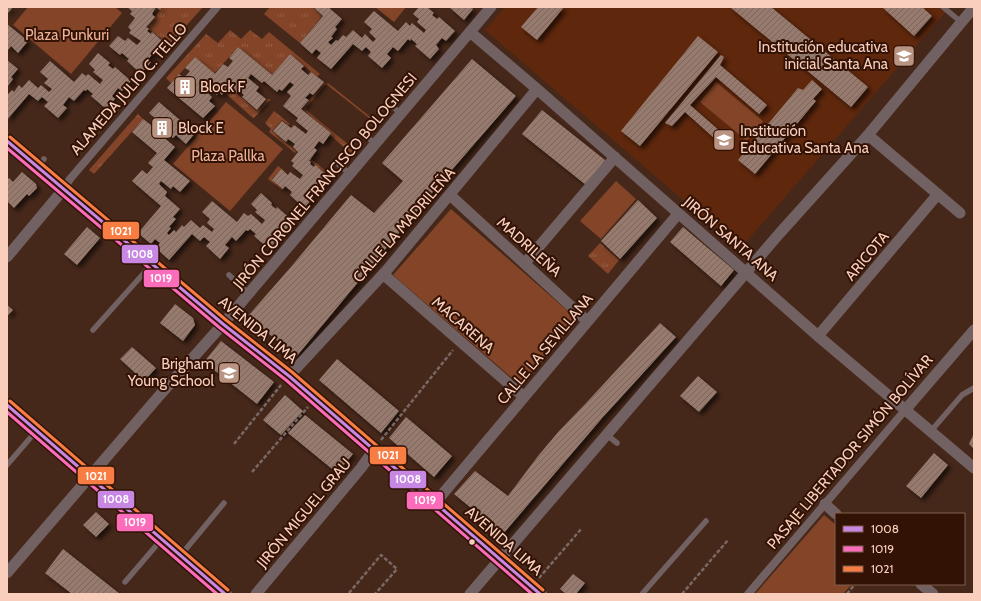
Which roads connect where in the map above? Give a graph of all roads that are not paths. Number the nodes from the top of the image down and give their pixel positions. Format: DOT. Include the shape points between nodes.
graph roads {
  1 [pos="218,7"];
  2 [pos="492,7"];
  3 [pos="943,7"];
  4 [pos="974,7"];
  5 [pos="961,22"];
  6 [pos="470,32"];
  7 [pos="537,89"];
  8 [pos="391,105"];
  9 [pos="401,114"];
  10 [pos="364,135"];
  11 [pos="868,135"];
  12 [pos="7,141"];
  13 [pos="376,144"];
  14 [pos="615,157"];
  15 [pos="339,165"];
  16 [pos="350,174"];
  17 [pos="63,190"];
  18 [pos="938,194"];
  19 [pos="450,195"];
  20 [pos="960,213"];
  21 [pos="678,214"];
  22 [pos="7,257"];
  23 [pos="525,263"];
  24 [pos="152,264"];
  25 [pos="747,273"];
  26 [pos="383,274"];
  27 [pos="228,275"];
  28 [pos="249,294"];
  29 [pos="587,321"];
  30 [pos="223,324"];
  31 [pos="93,330"];
  32 [pos="974,330"];
  33 [pos="818,336"];
  34 [pos="289,376"];
  35 [pos="974,388"];
  36 [pos="524,397"];
  37 [pos="7,405"];
  38 [pos="906,409"];
  39 [pos="37,430"];
  40 [pos="931,431"];
  41 [pos="607,435"];
  42 [pos="617,443"];
  43 [pos="374,450"];
  44 [pos="7,465"];
  45 [pos="974,468"];
  46 [pos="89,476"];
  47 [pos="224,503"];
  48 [pos="435,503"];
  49 [pos="825,504"];
  50 [pos="835,513"];
  51 [pos="706,521"];
  52 [pos="162,539"];
  53 [pos="181,555"];
  54 [pos="500,560"];
  55 [pos="7,572"];
  56 [pos="125,582"];
  57 [pos="922,585"];
  58 [pos="536,590"];
  59 [pos="225,594"];
  60 [pos="256,594"];
  61 [pos="470,594"];
  62 [pos="642,594"];
  63 [pos="748,594"];
  64 [pos="933,594"];
  1 -- 17 [label="street, ALAMEDA JULIO C. TELLO"];
  2 -- 6 [label="street, JIRÓN CORONEL FRANCISCO BOLOGNESI"];
  3 -- 5 [label="lane"];
  4 -- 5 [label="street"];
  5 -- 11 [label="street"];
  6 -- 7 [label="street, JIRÓN SANTA ANA"];
  6 -- 9 [label="street, JIRÓN CORONEL FRANCISCO BOLOGNESI"];
  7 -- 14 [label="street, JIRÓN SANTA ANA"];
  7 -- 19 [label="street, CALLE LA MADRILEÑA"];
  8 -- 9 [label="lane"];
  9 -- 13 [label="street, JIRÓN CORONEL FRANCISCO BOLOGNESI"];
  10 -- 13 [label="lane"];
  11 -- 18 [label="street"];
  11 -- 25 [label="street"];
  12 -- 17 [label="street, AVENIDA LIMA" via="41,163"];
  13 -- 16 [label="street, JIRÓN CORONEL FRANCISCO BOLOGNESI"];
  14 -- 21 [label="street, JIRÓN SANTA ANA"];
  14 -- 23 [label="street"];
  15 -- 16 [label="lane"];
  16 -- 28 [label="street, JIRÓN CORONEL FRANCISCO BOLOGNESI"];
  17 -- 22 [label="street"];
  17 -- 24 [label="street, AVENIDA LIMA" via="84,201"];
  18 -- 20 [label="street"];
  18 -- 33 [label="street, ARICOTA"];
  19 -- 23 [label="street, MADRILEÑA"];
  19 -- 26 [label="street, CALLE LA MADRILEÑA"];
  21 -- 25 [label="street, JIRÓN SANTA ANA"];
  21 -- 29 [label="street, CALLE LA SEVILLANA"];
  23 -- 29 [label="street, MADRILEÑA"];
  24 -- 30 [label="street, AVENIDA LIMA"];
  24 -- 31 [label="lane"];
  25 -- 33 [label="street, JIRÓN SANTA ANA"];
  25 -- 41 [label="street"];
  26 -- 34 [label="street, CALLE LA MADRILEÑA"];
  26 -- 36 [label="street, MACARENA"];
  27 -- 28 [label="lane"];
  28 -- 30 [label="street, JIRÓN CORONEL FRANCISCO BOLOGNESI"];
  29 -- 36 [label="street, CALLE LA SEVILLANA"];
  30 -- 34 [label="street, AVENIDA LIMA"];
  30 -- 46 [label="street, JIRÓN CORONEL FRANCISCO BOLOGNESI"];
  32 -- 38 [label="street, PASAJE LIBERTADOR SIMÓN BOLÍVAR"];
  33 -- 38 [label="street, JIRÓN SANTA ANA"];
  34 -- 43 [label="street, AVENIDA LIMA"];
  35 -- 40 [label="lane" via="962,395"];
  36 -- 48 [label="street, CALLE LA SEVILLANA"];
  37 -- 39 [label="street"];
  38 -- 40 [label="street, JIRÓN SANTA ANA"];
  38 -- 49 [label="street, PASAJE LIBERTADOR SIMÓN BOLÍVAR"];
  39 -- 44 [label="lane"];
  39 -- 46 [label="street"];
  40 -- 45 [label="street, JIRÓN SANTA ANA"];
  41 -- 42 [label="lane"];
  41 -- 54 [label="street"];
  43 -- 48 [label="street, AVENIDA LIMA"];
  43 -- 60 [label="street, JIRÓN MIGUEL GRAU"];
  46 -- 52 [label="street"];
  46 -- 55 [label="street, JIRÓN CORONEL FRANCISCO BOLOGNESI"];
  47 -- 53 [label="lane"];
  48 -- 54 [label="street, AVENIDA LIMA"];
  49 -- 50 [label="street"];
  49 -- 63 [label="street, PASAJE LIBERTADOR SIMÓN BOLÍVAR"];
  51 -- 62 [label="lane"];
  52 -- 53 [label="street"];
  52 -- 56 [label="lane"];
  53 -- 59 [label="street"];
  54 -- 58 [label="street, AVENIDA LIMA"];
  54 -- 61 [label="street"];
  57 -- 64 [label="street"];
}
